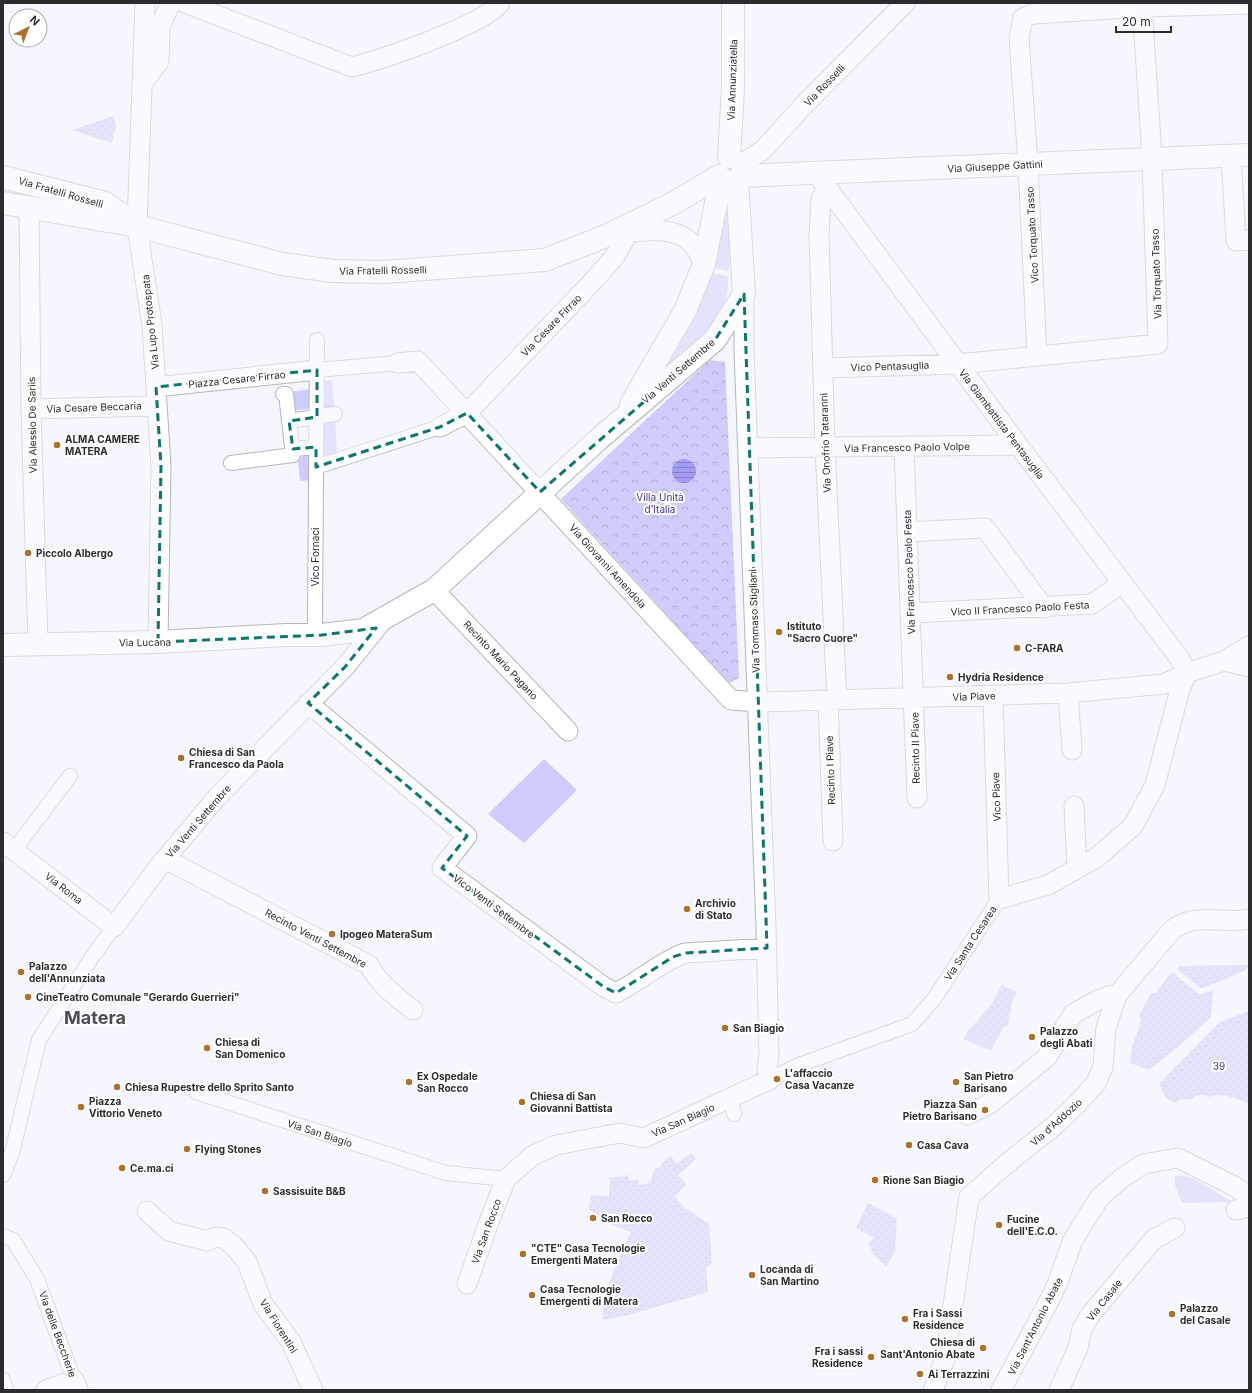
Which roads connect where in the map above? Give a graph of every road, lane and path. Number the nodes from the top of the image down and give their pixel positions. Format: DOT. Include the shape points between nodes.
graph roads {
  1 [pos="145,3"];
  2 [pos="172,3"];
  3 [pos="185,3"];
  4 [pos="500,3"];
  5 [pos="733,3"];
  6 [pos="904,3"];
  7 [pos="1249,4"];
  8 [pos="1143,5"];
  9 [pos="142,84"];
  10 [pos="1240,156"];
  11 [pos="1152,158"];
  12 [pos="1028,164"];
  13 [pos="731,172"];
  14 [pos="3,177"];
  15 [pos="822,180"];
  16 [pos="3,203"];
  17 [pos="30,207"];
  18 [pos="137,226"];
  19 [pos="629,232"];
  20 [pos="606,236"];
  21 [pos="1249,240"];
  22 [pos="704,264"];
  23 [pos="744,294"];
  24 [pos="317,340"];
  25 [pos="1037,356"];
  26 [pos="398,363"];
  27 [pos="958,364"];
  28 [pos="823,368"];
  29 [pos="317,370"];
  30 [pos="283,394"];
  31 [pos="157,396"];
  32 [pos="31,409"];
  33 [pos="467,413"];
  34 [pos="335,414"];
  35 [pos="317,417"];
  36 [pos="622,419"];
  37 [pos="289,421"];
  38 [pos="440,426"];
  39 [pos="1018,445"];
  40 [pos="316,447"];
  41 [pos="904,447"];
  42 [pos="748,448"];
  43 [pos="825,448"];
  44 [pos="293,449"];
  45 [pos="231,463"];
  46 [pos="316,467"];
  47 [pos="540,492"];
  48 [pos="907,532"];
  49 [pos="1122,583"];
  50 [pos="434,590"];
  51 [pos="1044,608"];
  52 [pos="911,613"];
  53 [pos="386,616"];
  54 [pos="315,624"];
  55 [pos="158,642"];
  56 [pos="38,644"];
  57 [pos="3,645"];
  58 [pos="1249,646"];
  59 [pos="1224,661"];
  60 [pos="1249,667"];
  61 [pos="1187,673"];
  62 [pos="1068,692"];
  63 [pos="993,695"];
  64 [pos="914,698"];
  65 [pos="832,700"];
  66 [pos="758,702"];
  67 [pos="308,703"];
  68 [pos="568,731"];
  69 [pos="1072,750"];
  70 [pos="70,776"];
  71 [pos="917,798"];
  72 [pos="1074,806"];
  73 [pos="833,841"];
  74 [pos="8,846"];
  75 [pos="165,859"];
  76 [pos="1078,869"];
  77 [pos="999,899"];
  78 [pos="1249,919"];
  79 [pos="109,933"];
  80 [pos="767,948"];
  81 [pos="1117,995"];
  82 [pos="413,1010"];
  83 [pos="771,1079"];
  84 [pos="196,1092"];
  85 [pos="967,1115"];
  86 [pos="3,1175"];
  87 [pos="506,1179"];
  88 [pos="1249,1197"];
  89 [pos="147,1211"];
  90 [pos="1175,1228"];
  91 [pos="3,1236"];
  92 [pos="467,1284"];
  93 [pos="3,1380"];
  94 [pos="76,1385"];
  95 [pos="6,1390"];
  96 [pos="46,1390"];
  97 [pos="313,1390"];
  98 [pos="933,1390"];
  99 [pos="1001,1390"];
  100 [pos="1059,1390"];
  1 -- 9 [label="street, Via Lupo Protospata"];
  2 -- 9 [label="street" via="160,26 159,61"];
  3 -- 4 [label="street" via="352,66 375,61 446,33 481,18"];
  5 -- 13 [label="street, Via Annunziatella"];
  6 -- 13 [label="street, Via Rosselli" via="763,150"];
  7 -- 8 [label="street"];
  8 -- 11 [label="street, Via Torquato Tasso"];
  8 -- 12 [label="street, Vico Torquato Tasso" via="1033,14 1022,18 1019,38"];
  9 -- 18 [label="street, Via Lupo Protospata"];
  10 -- 11 [label="street, Via Giuseppe Gattini"];
  10 -- 21 [label="street" via="1236,241"];
  11 -- 12 [label="street, Via Giuseppe Gattini"];
  11 -- 25 [label="street, Via Torquato Tasso" via="1158,344"];
  12 -- 15 [label="street, Via Giuseppe Gattini"];
  12 -- 25 [label="street, Vico Torquato Tasso"];
  13 -- 15 [label="street, Via Giuseppe Gattini"];
  13 -- 20 [label="street, Via Fratelli Rosselli" via="674,204"];
  13 -- 22 [label="street, Via Venti Settembre"];
  13 -- 23 [label="street"];
  14 -- 18 [label="street, Via Fratelli Rosselli" via="105,203"];
  15 -- 27 [label="street, Via Giambattista Pentasuglia"];
  15 -- 28 [label="street, Via Onofrio Tataranni" via="819,235"];
  16 -- 17 [label="street, Via Fratelli Rosselli"];
  17 -- 18 [label="street, Via Fratelli Rosselli"];
  17 -- 32 [label="street, Via Alessio De Sariis"];
  18 -- 20 [label="street, Via Fratelli Rosselli" via="282,264 334,271 384,272 545,260"];
  18 -- 31 [label="street, Via Lupo Protospata" via="152,325"];
  19 -- 20 [label="street, Via Fratelli Rosselli"];
  19 -- 22 [label="street, Via Fratelli Rosselli" via="672,232 684,237 694,245"];
  19 -- 33 [label="street, Via Cesare Firrao" via="615,256 596,278"];
  22 -- 36 [label="street, Via Venti Settembre" via="685,311"];
  23 -- 36 [label="street, Via Venti Settembre" via="715,340"];
  23 -- 42 [label="street, Via Tommaso Stigliani"];
  24 -- 29 [label="street"];
  25 -- 27 [label="street, Via Torquato Tasso"];
  26 -- 29 [label="street, Piazza Cesare Firrao"];
  26 -- 33 [label="street, Piazza Cesare Firrao" via="418,361"];
  27 -- 28 [label="street, Vico Pentasuglia"];
  27 -- 39 [label="street, Via Giambattista Pentasuglia"];
  28 -- 43 [label="street, Via Onofrio Tataranni"];
  29 -- 31 [label="street, Piazza Cesare Firrao"];
  29 -- 35 [label="street"];
  30 -- 37 [label="street" via="286,394"];
  31 -- 32 [label="street, Via Cesare Beccaria"];
  31 -- 55 [label="street, Via Lupo Protospata" via="161,466"];
  32 -- 56 [label="street, Via Alessio De Sariis"];
  33 -- 38 [label="street"];
  33 -- 47 [label="street, Via Giovanni Amendola"];
  34 -- 35 [label="street"];
  35 -- 37 [label="street"];
  35 -- 40 [label="street"];
  36 -- 47 [label="street, Via Venti Settembre"];
  37 -- 44 [label="street"];
  38 -- 46 [label="street"];
  39 -- 41 [label="street, Via Francesco Paolo Volpe"];
  39 -- 49 [label="street, Via Giambattista Pentasuglia"];
  40 -- 44 [label="street"];
  40 -- 46 [label="street"];
  41 -- 43 [label="street, Via Francesco Paolo Volpe"];
  41 -- 48 [label="street, Via Francesco Paolo Festa"];
  42 -- 43 [label="street, Via Francesco Paolo Volpe"];
  42 -- 66 [label="street, Via Tommaso Stigliani"];
  43 -- 65 [label="street, Via Onofrio Tataranni"];
  44 -- 45 [label="street" via="293,455"];
  46 -- 54 [label="street, Vico Fornaci"];
  47 -- 50 [label="street, Via Venti Settembre"];
  47 -- 66 [label="street, Via Giovanni Amendola" via="731,700"];
  48 -- 51 [label="street" via="985,528"];
  48 -- 52 [label="street, Via Francesco Paolo Festa"];
  49 -- 51 [label="street, Vico II Francesco Paolo Festa" via="1092,604"];
  49 -- 61 [label="street, Via Giambattista Pentasuglia" via="1180,659"];
  50 -- 53 [label="street"];
  50 -- 68 [label="street, Recinto Mario Pagano"];
  51 -- 52 [label="street, Vico II Francesco Paolo Festa"];
  52 -- 64 [label="street, Via Francesco Paolo Festa"];
  53 -- 55 [label="street, Via Lucana" via="363,630 322,635"];
  53 -- 67 [label="street, Via Venti Settembre" via="345,666"];
  55 -- 56 [label="street, Via Lucana"];
  56 -- 57 [label="street, Via Lucana"];
  58 -- 59 [label="street"];
  59 -- 60 [label="street"];
  59 -- 61 [label="street"];
  61 -- 62 [label="street, Via Piave" via="1164,684"];
  61 -- 76 [label="street, Via Santa Cesarea" via="1180,689 1155,785 1133,826 1096,858"];
  62 -- 63 [label="street, Via Piave"];
  62 -- 69 [label="street"];
  63 -- 64 [label="street, Via Piave"];
  63 -- 77 [label="street, Vico Piave"];
  64 -- 65 [label="street, Via Piave"];
  64 -- 71 [label="street, Recinto II Piave"];
  65 -- 66 [label="street, Via Piave"];
  65 -- 73 [label="street, Recinto I Piave"];
  66 -- 80 [label="street, Via Tommaso Stigliani"];
  67 -- 75 [label="street, Via Venti Settembre" via="218,796"];
  67 -- 80 [label="street, Vico Venti Settembre" via="467,836 442,868 604,988 616,993 673,957 685,953"];
  70 -- 74 [label="street, Via Roma"];
  72 -- 76 [label="street"];
  74 -- 79 [label="street, Via Roma"];
  75 -- 79 [label="street, Via Venti Settembre"];
  75 -- 82 [label="street, Recinto Venti Settembre" via="369,965 391,994"];
  76 -- 77 [label="street, Via Santa Cesarea" via="1048,885"];
  77 -- 83 [label="street, Via Santa Cesarea" via="934,999 912,1024 800,1065"];
  78 -- 81 [label="street, Via d'Addozio" via="1196,919 1181,923 1172,930"];
  79 -- 86 [label="street" via="39,1040 12,1153"];
  80 -- 83 [label="street, Via Tommaso Stigliani" via="767,1070"];
  81 -- 85 [label="street" via="1098,1000 1073,1014 1047,1057 991,1103"];
  81 -- 98 [label="street, Via d'Addozio" via="1106,1028 1103,1067 1096,1083 1054,1125 969,1197 945,1359"];
  83 -- 87 [label="street, Via San Biagio" via="732,1106 644,1138 620,1133 556,1145 532,1156"];
  84 -- 87 [label="street, Via San Biagio" via="446,1173"];
  87 -- 92 [label="street, Via San Rocco"];
  88 -- 99 [label="street, Via Sant'Antonio Abate" via="1234,1186 1178,1158 1143,1164 1122,1178 1100,1197 1072,1242 1058,1282"];
  89 -- 97 [label="street, Via Fiorentini" via="168,1231 207,1241 216,1237 223,1238 233,1245 247,1262 263,1304 291,1342"];
  90 -- 100 [label="street, Via Casale" via="1154,1239 1091,1314 1082,1329 1071,1368"];
  91 -- 94 [label="street, Via delle Beccherie" via="14,1240 37,1279"];
  93 -- 95 [label="street"];
  94 -- 96 [label="street"];
}
